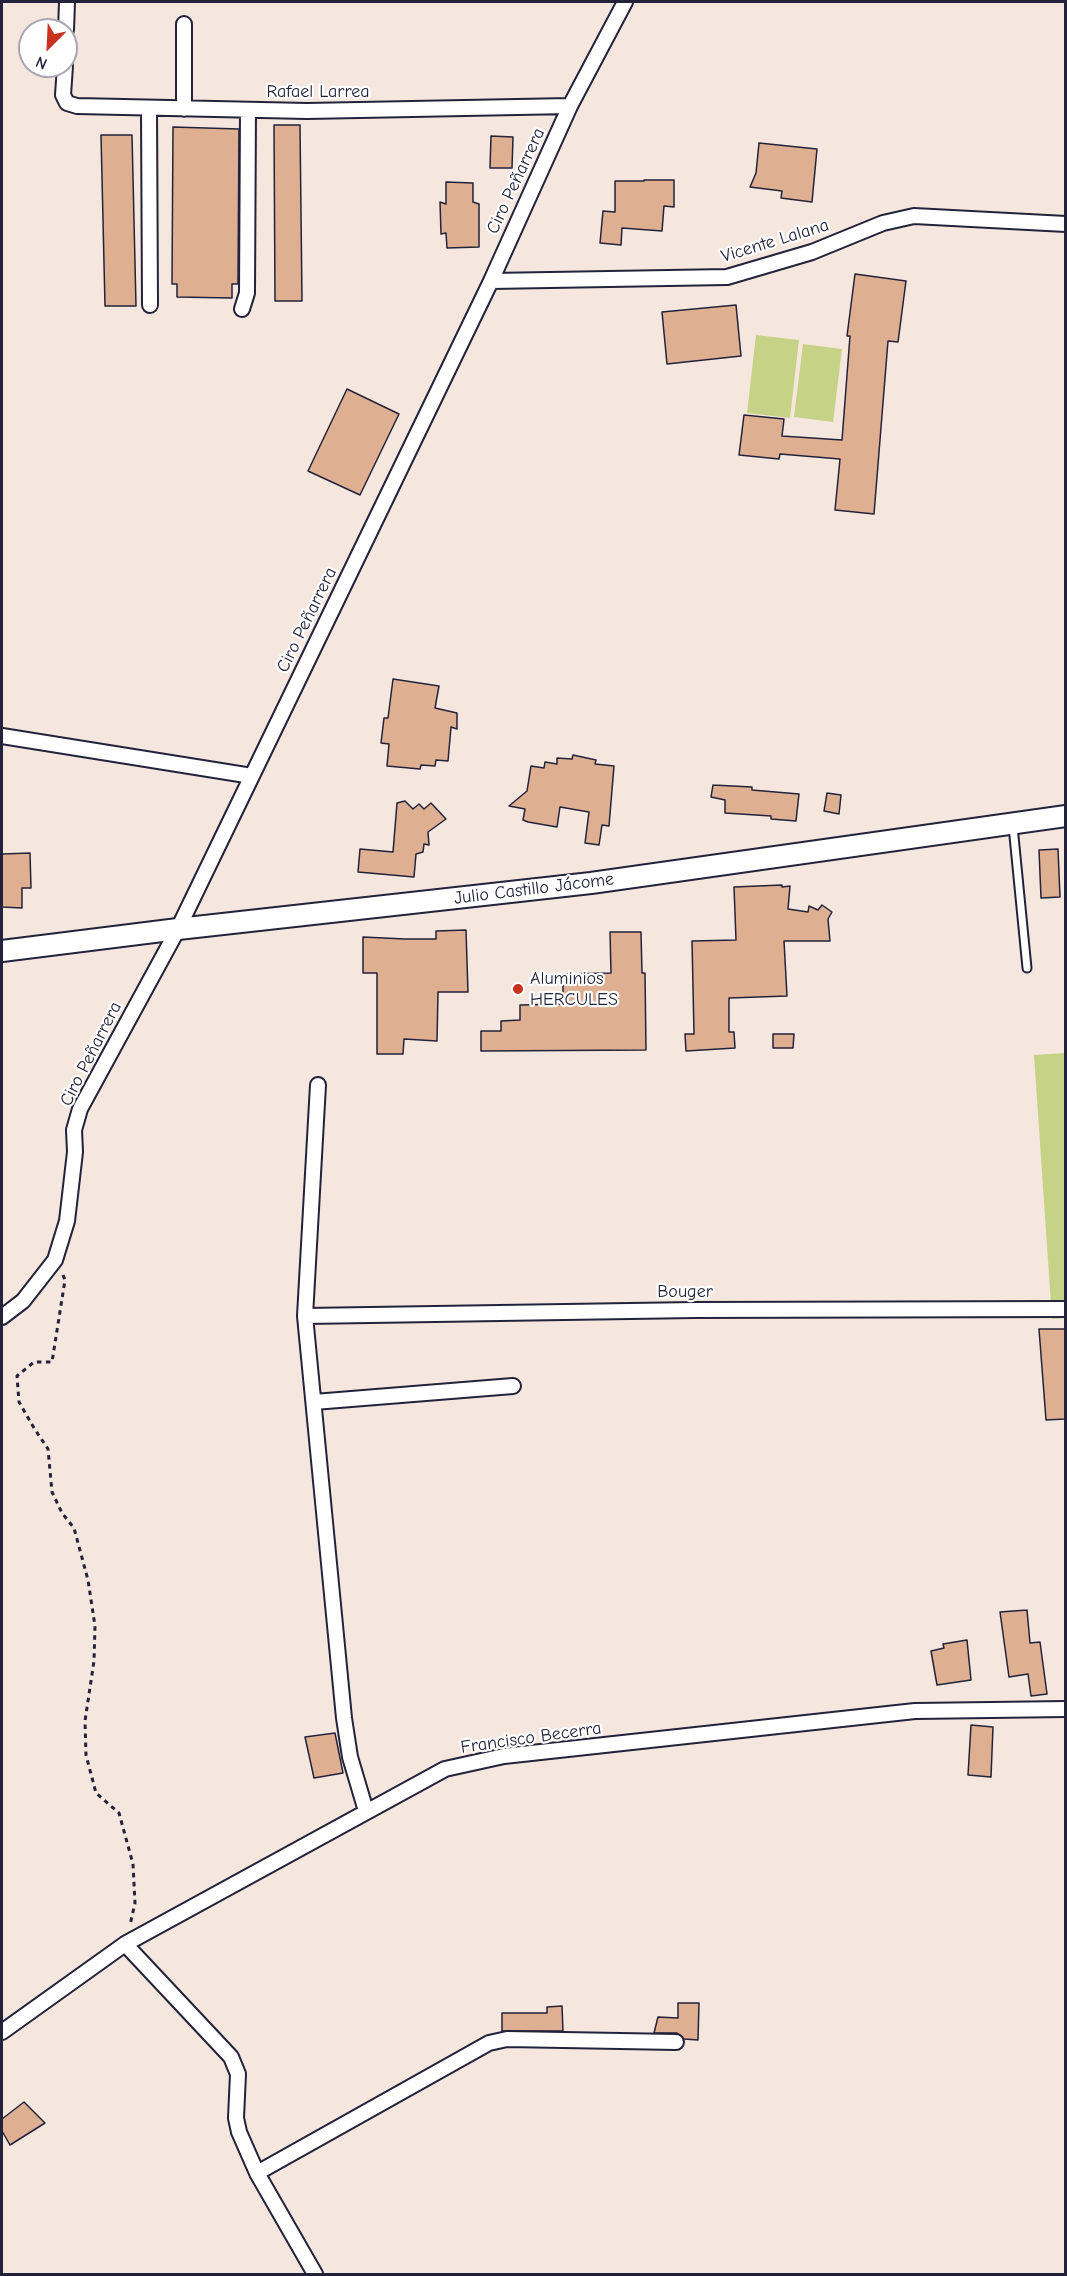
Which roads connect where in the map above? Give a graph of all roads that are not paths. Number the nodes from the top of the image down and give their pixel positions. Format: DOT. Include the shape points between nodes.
graph roads {
  1 [pos="67,2"];
  2 [pos="625,2"];
  3 [pos="66,18"];
  4 [pos="184,24"];
  5 [pos="64,78"];
  6 [pos="570,106"];
  7 [pos="149,109"];
  8 [pos="184,109"];
  9 [pos="248,110"];
  10 [pos="1065,224"];
  11 [pos="490,280"];
  12 [pos="150,305"];
  13 [pos="243,309"];
  14 [pos="2,736"];
  15 [pos="252,776"];
  16 [pos="1065,816"];
  17 [pos="1012,824"];
  18 [pos="178,929"];
  19 [pos="2,951"];
  20 [pos="1028,968"];
  21 [pos="318,1085"];
  22 [pos="1065,1309"];
  23 [pos="305,1316"];
  24 [pos="2,1317"];
  25 [pos="513,1386"];
  26 [pos="314,1402"];
  27 [pos="1065,1709"];
  28 [pos="366,1811"];
  29 [pos="125,1944"];
  30 [pos="2,2032"];
  31 [pos="676,2042"];
  32 [pos="257,2173"];
  33 [pos="315,2274"];
  1 -- 3 [label="street"];
  2 -- 6 [label="street, Ciro Peñarrera"];
  4 -- 8 [label="street"];
  5 -- 7 [label="street, Rafael Larrea" via="63,95 68,103"];
  6 -- 9 [label="street, Rafael Larrea"];
  6 -- 11 [label="street, Ciro Peñarrera"];
  7 -- 8 [label="street, Rafael Larrea"];
  7 -- 12 [label="street"];
  8 -- 9 [label="street, Rafael Larrea"];
  9 -- 13 [label="street" via="248,293"];
  10 -- 11 [label="street, Vicente Lalana" via="914,216 727,277"];
  11 -- 15 [label="street, Ciro Peñarrera"];
  14 -- 15 [label="street"];
  15 -- 18 [label="street, Ciro Peñarrera"];
  16 -- 17 [label="main road, Julio Castillo Jácome"];
  17 -- 18 [label="main road, Julio Castillo Jácome" via="591,883"];
  17 -- 20 [label="lane"];
  18 -- 19 [label="main road, Julio Castillo Jácome"];
  18 -- 24 [label="street, Ciro Peñarrera" via="80,1109 74,1130 67,1221 55,1260 23,1301"];
  21 -- 23 [label="street"];
  22 -- 23 [label="street, Bouger"];
  23 -- 26 [label="street"];
  25 -- 26 [label="street"];
  26 -- 28 [label="street" via="344,1718 350,1757"];
  27 -- 28 [label="street, Francisco Becerra" via="915,1712 504,1756 445,1769"];
  28 -- 29 [label="street, Francisco Becerra"];
  29 -- 30 [label="street, Francisco Becerra"];
  29 -- 32 [label="street" via="231,2057 238,2074 239,2132"];
  31 -- 32 [label="street" via="507,2039 489,2043"];
  32 -- 33 [label="street"];
}
